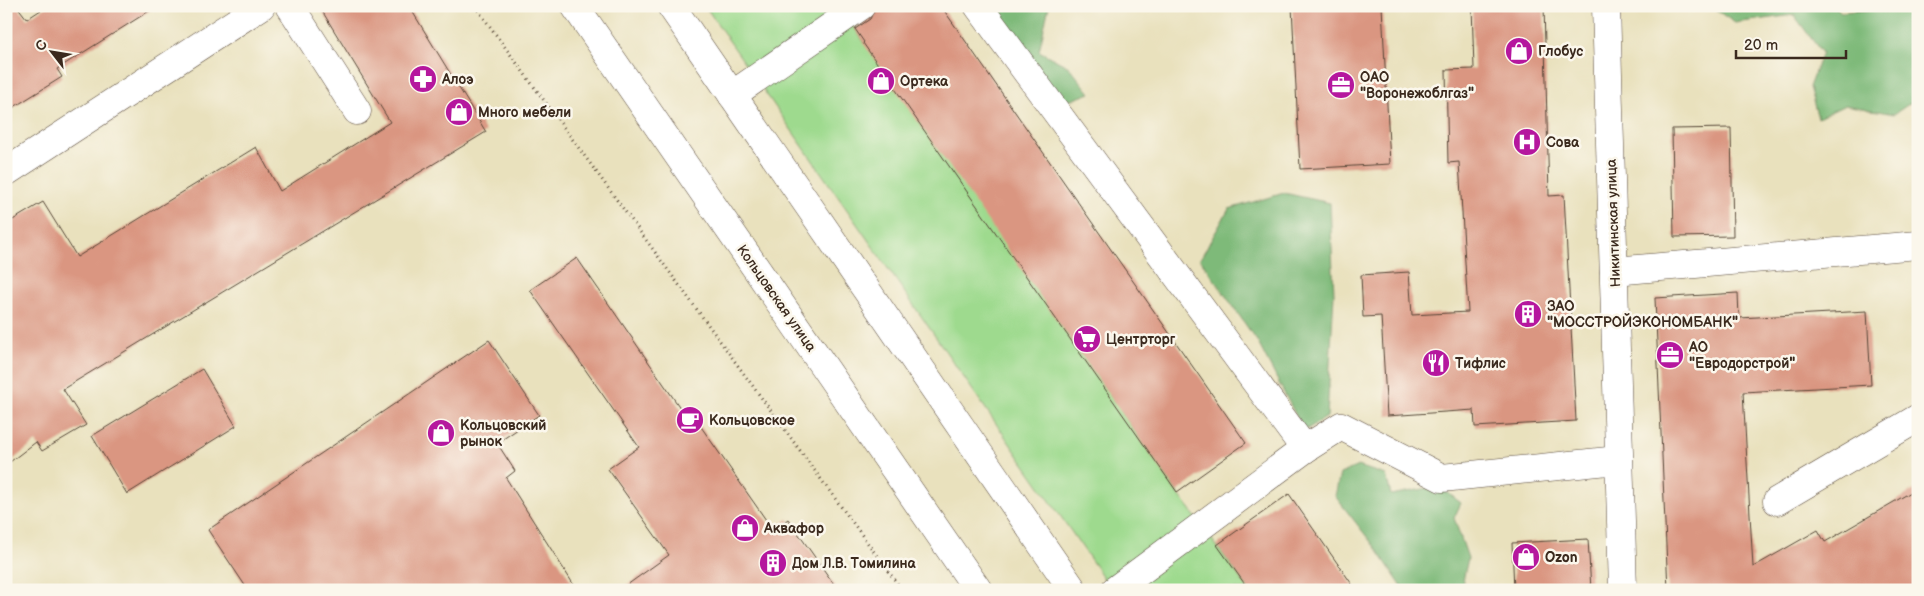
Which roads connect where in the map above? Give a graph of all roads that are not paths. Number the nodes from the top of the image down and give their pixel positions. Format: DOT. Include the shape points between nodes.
graph roads {
  1 [pos="261,6"];
  2 [pos="290,6"];
  3 [pos="575,6"];
  4 [pos="671,6"];
  5 [pos="861,6"];
  6 [pos="978,6"];
  7 [pos="1606,6"];
  8 [pos="732,95"];
  9 [pos="356,111"];
  10 [pos="6,172"];
  11 [pos="1918,245"];
  12 [pos="1614,270"];
  13 [pos="1918,418"];
  14 [pos="1305,450"];
  15 [pos="1618,460"];
  16 [pos="1777,501"];
  17 [pos="978,590"];
  18 [pos="1073,590"];
  19 [pos="1115,590"];
  20 [pos="1623,590"];
  1 -- 10 [label="main road"];
  2 -- 9 [label="main road"];
  3 -- 17 [label="main road, Кольцовская улица"];
  4 -- 8 [label="main road"];
  5 -- 8 [label="main road"];
  6 -- 14 [label="main road"];
  7 -- 12 [label="main road, Никитинская улица"];
  8 -- 18 [label="main road"];
  11 -- 12 [label="main road"];
  12 -- 15 [label="main road, Никитинская улица"];
  13 -- 16 [label="main road"];
  14 -- 15 [label="main road" via="1340,426 1442,478"];
  14 -- 19 [label="main road"];
  15 -- 20 [label="main road, Никитинская улица"];
}
